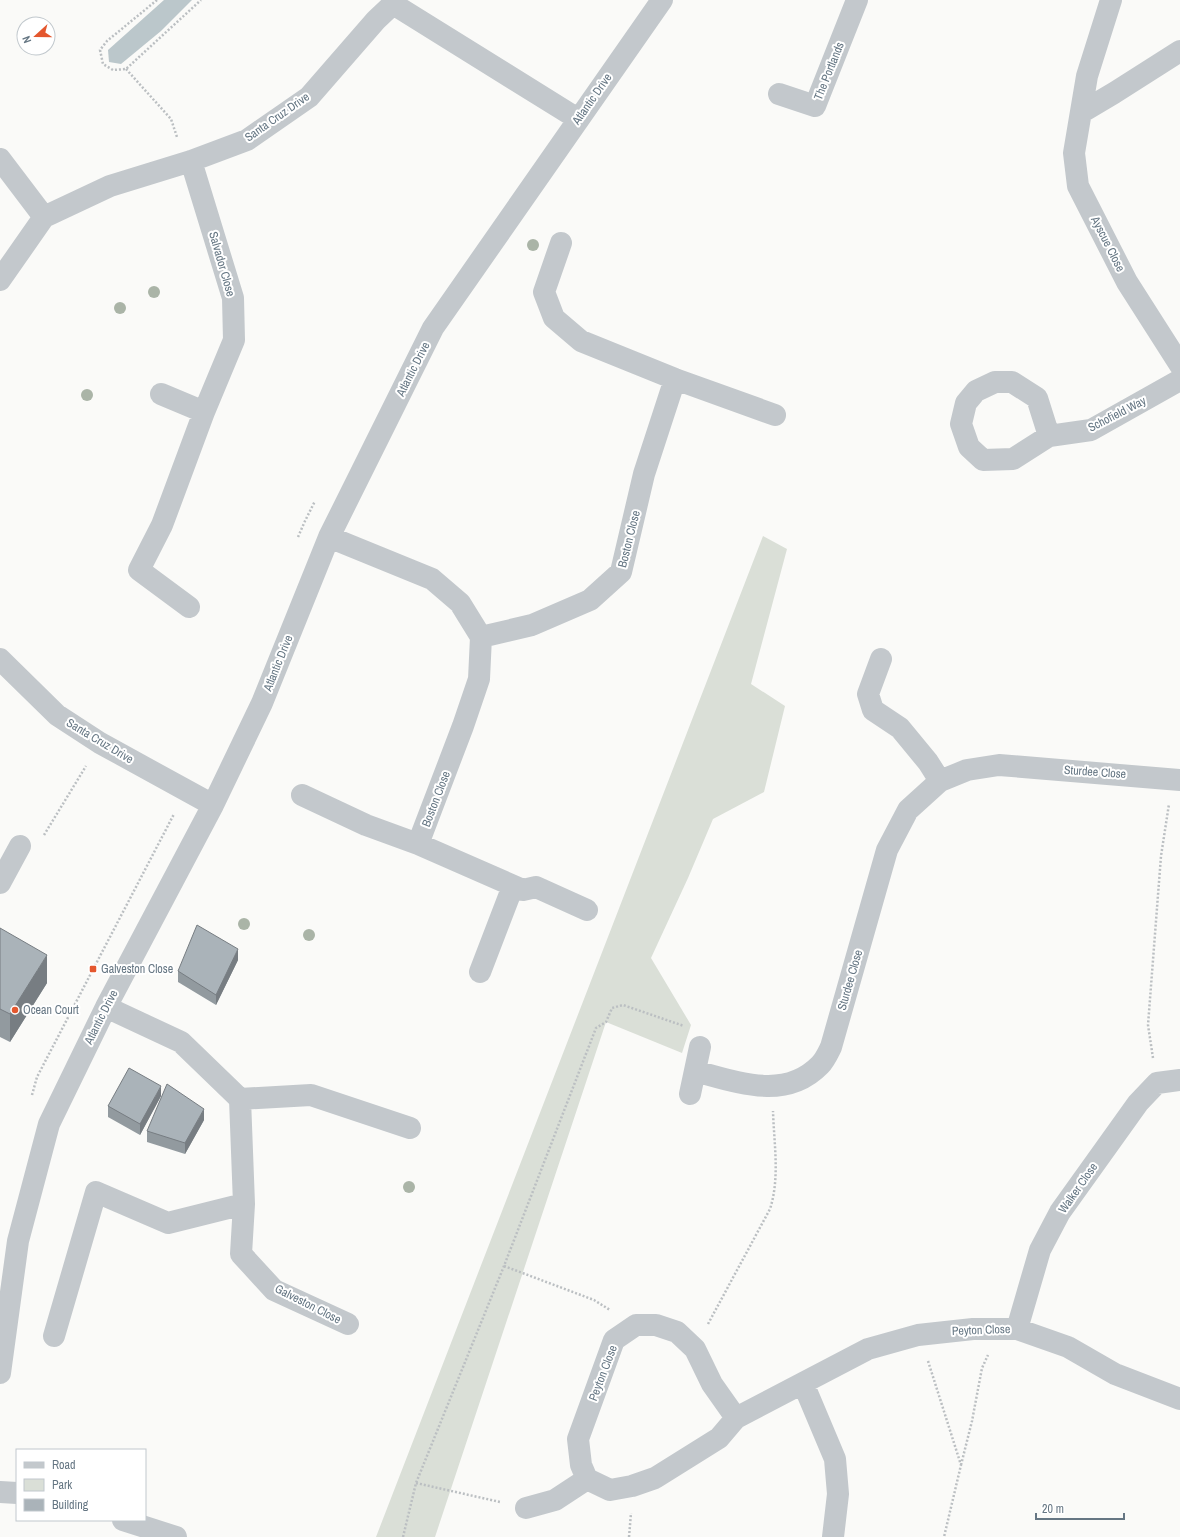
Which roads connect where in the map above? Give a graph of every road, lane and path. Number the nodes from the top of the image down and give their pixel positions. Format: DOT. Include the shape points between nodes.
graph roads {
  1 [pos="157,0"];
  2 [pos="201,0"];
  3 [pos="662,0"];
  4 [pos="857,0"];
  5 [pos="1111,0"];
  6 [pos="394,2"];
  7 [pos="1180,51"];
  8 [pos="126,69"];
  9 [pos="779,94"];
  10 [pos="1082,112"];
  11 [pos="578,119"];
  12 [pos="0,159"];
  13 [pos="189,162"];
  14 [pos="44,217"];
  15 [pos="561,243"];
  16 [pos="0,280"];
  17 [pos="1180,365"];
  18 [pos="675,379"];
  19 [pos="1180,380"];
  20 [pos="161,394"];
  21 [pos="204,412"];
  22 [pos="775,414"];
  23 [pos="1049,436"];
  24 [pos="329,537"];
  25 [pos="189,607"];
  26 [pos="481,637"];
  27 [pos="0,659"];
  28 [pos="881,659"];
  29 [pos="100,743"];
  30 [pos="1177,779"];
  31 [pos="940,781"];
  32 [pos="302,795"];
  33 [pos="213,805"];
  34 [pos="418,844"];
  35 [pos="20,846"];
  36 [pos="0,883"];
  37 [pos="518,888"];
  38 [pos="588,910"];
  39 [pos="480,972"];
  40 [pos="106,1007"];
  41 [pos="700,1047"];
  42 [pos="695,1071"];
  43 [pos="1180,1080"];
  44 [pos="1158,1084"];
  45 [pos="772,1087"];
  46 [pos="690,1094"];
  47 [pos="240,1099"];
  48 [pos="410,1128"];
  49 [pos="244,1204"];
  50 [pos="9,1239"];
  51 [pos="504,1266"];
  52 [pos="348,1324"];
  53 [pos="636,1325"];
  54 [pos="1007,1329"];
  55 [pos="918,1335"];
  56 [pos="54,1336"];
  57 [pos="695,1349"];
  58 [pos="0,1373"];
  59 [pos="803,1383"];
  60 [pos="1180,1399"];
  61 [pos="736,1418"];
  62 [pos="961,1465"];
  63 [pos="587,1479"];
  64 [pos="416,1482"];
  65 [pos="0,1492"];
  66 [pos="16,1493"];
  67 [pos="526,1508"];
  68 [pos="126,1521"];
  69 [pos="176,1537"];
  70 [pos="403,1537"];
  71 [pos="833,1537"];
  72 [pos="944,1537"];
  1 -- 8 [label="path" via="107,41 100,50 103,64 113,70"];
  2 -- 8 [label="path"];
  3 -- 11 [label="street, Atlantic Drive"];
  4 -- 9 [label="street, The Portlands" via="815,106"];
  5 -- 10 [label="street, Ayscue Close" via="1087,76"];
  6 -- 11 [label="street, Santa Cruz Drive"];
  6 -- 13 [label="street, Santa Cruz Drive" via="308,97 247,140"];
  7 -- 10 [label="street"];
  8 -- 13 [label="path" via="171,119"];
  10 -- 17 [label="street, Ayscue Close" via="1074,154 1078,186 1127,282"];
  11 -- 24 [label="street, Atlantic Drive" via="433,328"];
  12 -- 14 [label="street"];
  13 -- 14 [label="street, Santa Cruz Drive" via="110,186"];
  13 -- 21 [label="street, Salvador Close" via="233,298 234,340"];
  14 -- 16 [label="street, Santa Cruz Drive"];
  15 -- 18 [label="street" via="544,292 554,318 581,342"];
  18 -- 22 [label="street"];
  18 -- 26 [label="street, Boston Close" via="644,474 621,572 590,600 532,625"];
  19 -- 23 [label="street, Schofield Way" via="1091,430"];
  20 -- 21 [label="street"];
  21 -- 25 [label="street, Salvador Close" via="162,525 139,570"];
  24 -- 26 [label="street" via="432,579 460,603"];
  24 -- 33 [label="street, Atlantic Drive" via="262,703"];
  26 -- 34 [label="street, Boston Close" via="479,679"];
  27 -- 29 [label="street, Santa Cruz Drive" via="56,715"];
  28 -- 31 [label="street" via="868,694 873,710 900,728"];
  29 -- 33 [label="street, Santa Cruz Drive"];
  29 -- 35 [label="path" via="43,837"];
  30 -- 31 [label="street, Sturdee Close" via="999,765 967,770"];
  30 -- 44 [label="path" via="1161,856 1148,1025"];
  31 -- 45 [label="street, Sturdee Close" via="908,810 887,850 831,1047 821,1064 807,1076 792,1083"];
  32 -- 34 [label="street" via="366,825"];
  33 -- 40 [label="street, Atlantic Drive"];
  34 -- 37 [label="street"];
  35 -- 36 [label="street"];
  37 -- 38 [label="street" via="536,887"];
  37 -- 39 [label="street"];
  40 -- 47 [label="street" via="181,1042"];
  40 -- 50 [label="street, Atlantic Drive" via="49,1124"];
  41 -- 42 [label="street"];
  41 -- 51 [label="path" via="683,1025 623,1005 612,1008 606,1022 596,1028"];
  42 -- 45 [label="street, Sturdee Close" via="749,1085"];
  42 -- 46 [label="street"];
  43 -- 44 [label="street"];
  44 -- 54 [label="street, Walker Close" via="1138,1104 1060,1212 1040,1250"];
  45 -- 57 [label="path" via="776,1176 774,1196 770,1209"];
  47 -- 48 [label="street" via="311,1095"];
  47 -- 49 [label="street, Galveston Close"];
  49 -- 52 [label="street, Galveston Close" via="241,1254 274,1290"];
  49 -- 56 [label="street" via="168,1223 96,1192"];
  50 -- 58 [label="street, Atlantic Drive"];
  51 -- 53 [label="path" via="594,1300"];
  51 -- 64 [label="path"];
  53 -- 57 [label="street" via="656,1325 677,1332"];
  53 -- 63 [label="street, Peyton Close" via="614,1340 578,1439 581,1465"];
  54 -- 55 [label="street, Peyton Close" via="973,1329"];
  54 -- 60 [label="street, Peyton Close" via="1068,1347 1115,1374"];
  54 -- 62 [label="path" via="982,1368"];
  55 -- 59 [label="street, Peyton Close" via="868,1348"];
  55 -- 62 [label="path" via="930,1364"];
  57 -- 61 [label="street" via="712,1384"];
  59 -- 61 [label="street, Peyton Close"];
  59 -- 71 [label="street" via="835,1459 838,1494"];
  61 -- 63 [label="street, Peyton Close" via="719,1438 655,1478 610,1490"];
  62 -- 72 [label="path"];
  63 -- 67 [label="street" via="555,1500"];
  64 -- 67 [label="path"];
  64 -- 70 [label="path"];
  65 -- 66 [label="street"];
  68 -- 69 [label="street"];
}
